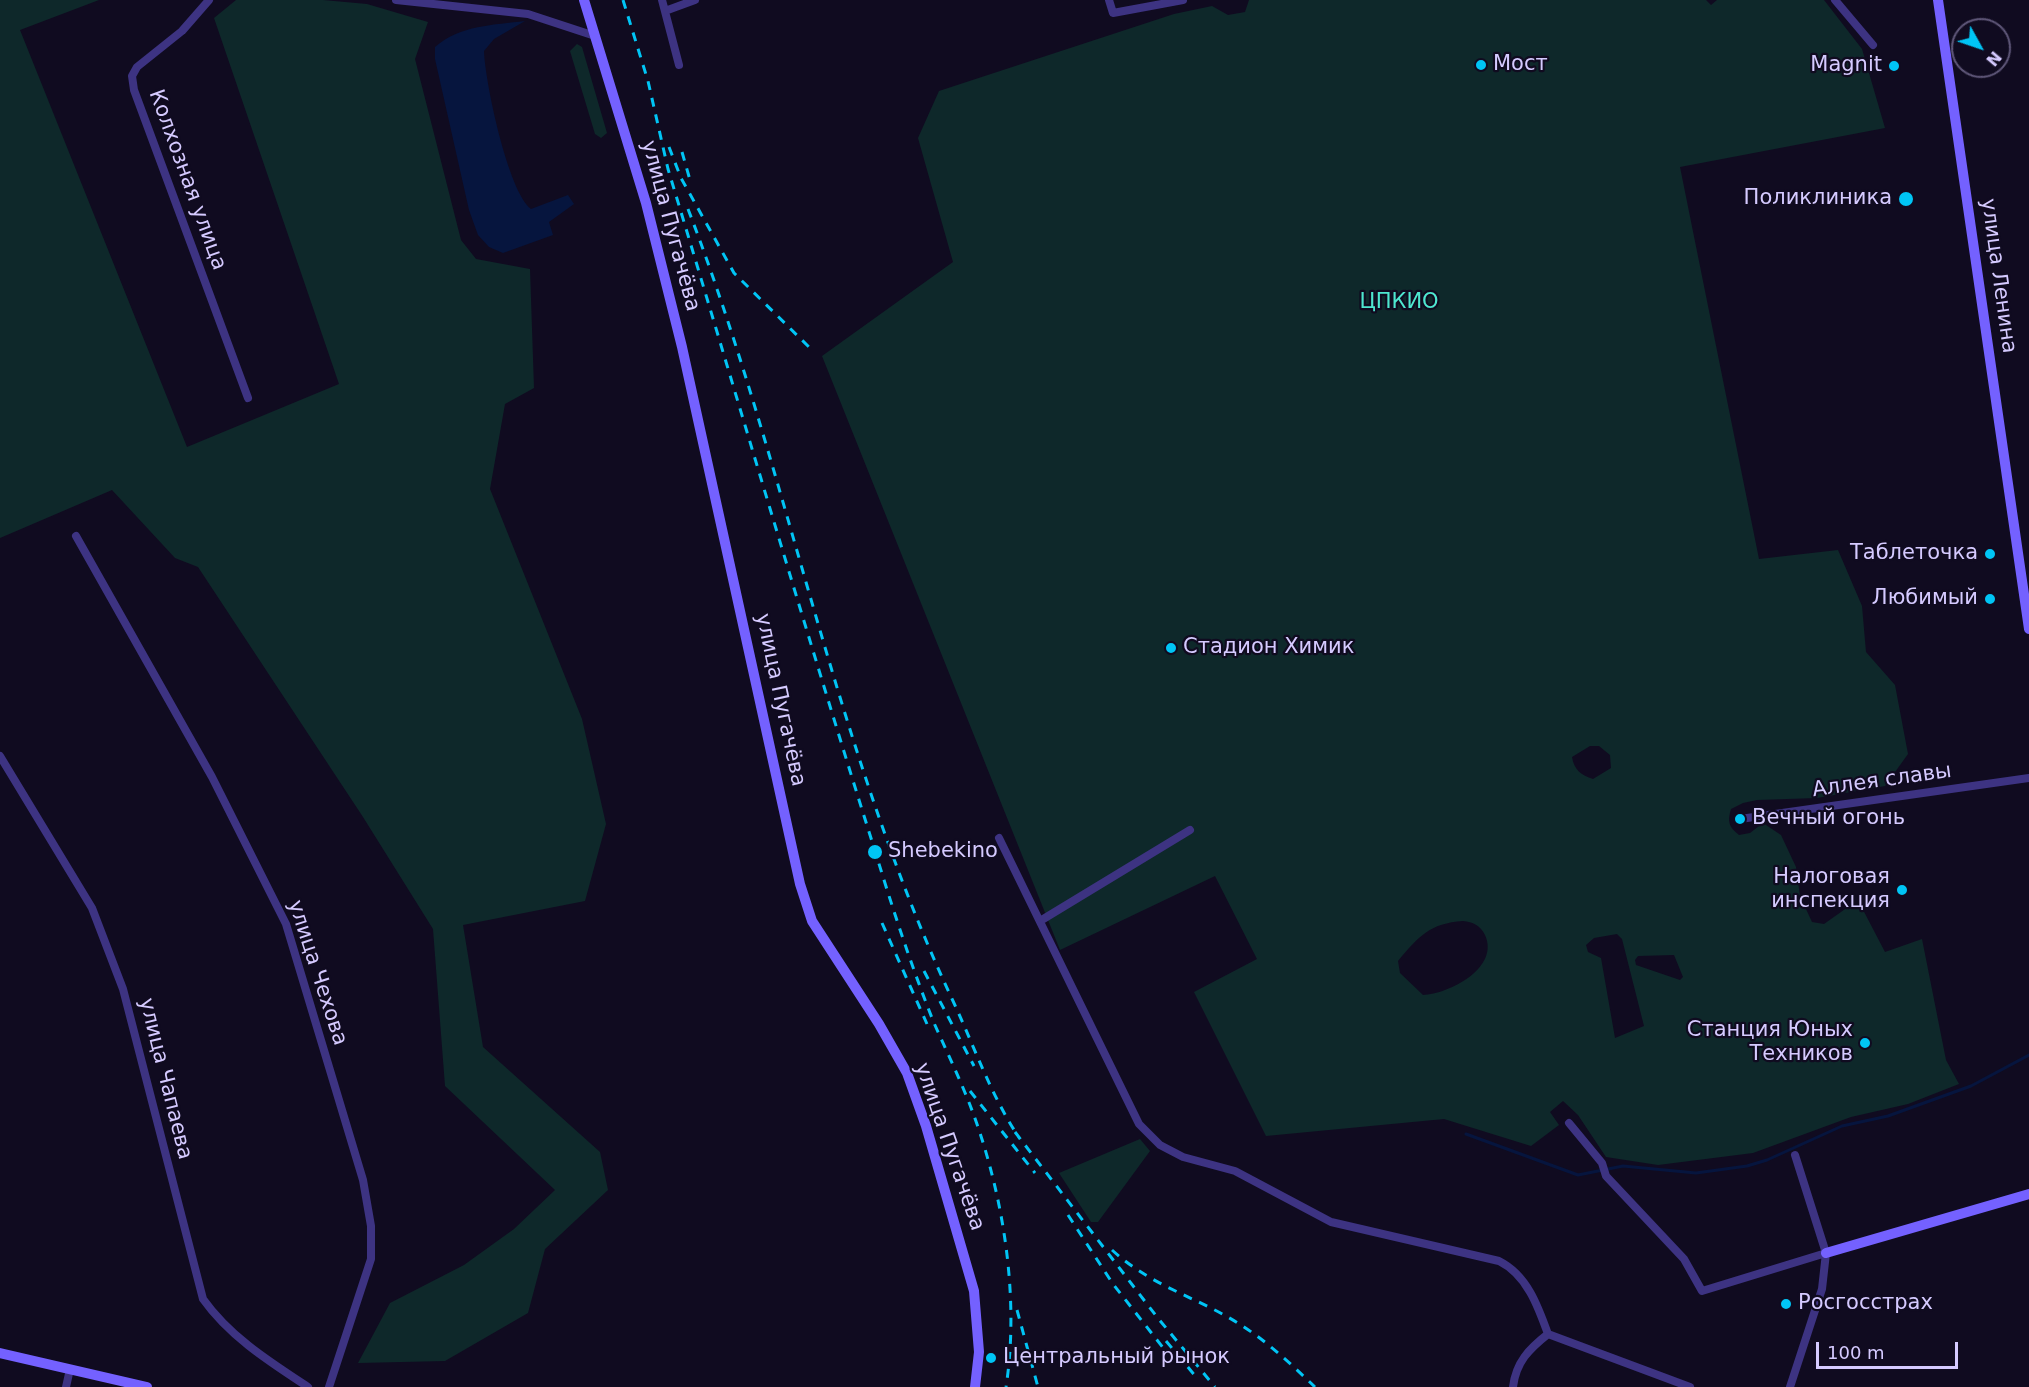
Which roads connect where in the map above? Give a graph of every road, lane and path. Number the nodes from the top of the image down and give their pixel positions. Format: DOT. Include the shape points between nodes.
graph roads {
  1 [pos="209,0"];
  2 [pos="396,0"];
  3 [pos="584,0"];
  4 [pos="662,0"];
  5 [pos="695,0"];
  6 [pos="1109,0"];
  7 [pos="1183,0"];
  8 [pos="1835,0"];
  9 [pos="1938,0"];
  10 [pos="665,11"];
  11 [pos="595,36"];
  12 [pos="1873,45"];
  13 [pos="679,65"];
  14 [pos="248,398"];
  15 [pos="76,536"];
  16 [pos="2029,629"];
  17 [pos="0,756"];
  18 [pos="2029,778"];
  19 [pos="1740,819"];
  20 [pos="1190,830"];
  21 [pos="999,838"];
  22 [pos="1040,921"];
  23 [pos="1569,1123"];
  24 [pos="1795,1155"];
  25 [pos="2029,1194"];
  26 [pos="1826,1253"];
  27 [pos="1548,1334"];
  28 [pos="0,1353"];
  29 [pos="70,1369"];
  30 [pos="66,1387"];
  31 [pos="147,1387"];
  32 [pos="309,1387"];
  33 [pos="329,1387"];
  34 [pos="975,1387"];
  35 [pos="1514,1387"];
  36 [pos="1690,1387"];
  37 [pos="1790,1387"];
  1 -- 14 [label="street, Колхозная улица" via="182,31 137,67 132,76"];
  2 -- 11 [label="street" via="528,14"];
  3 -- 11 [label="street, улица Пугачёва"];
  4 -- 10 [label="street"];
  5 -- 10 [label="street"];
  6 -- 7 [label="street" via="1113,13"];
  8 -- 12 [label="street"];
  9 -- 16 [label="street, улица Ленина"];
  10 -- 13 [label="street"];
  11 -- 34 [label="street, улица Пугачёва" via="646,204 682,347 800,885 812,921 907,1073 926,1126 974,1291 979,1352"];
  15 -- 33 [label="street, улица Чехова" via="212,777 286,924 363,1180 371,1226 371,1258"];
  17 -- 32 [label="street, улица Чапаева" via="92,908 123,989 203,1299 225,1326"];
  18 -- 19 [label="street, Аллея славы"];
  20 -- 22 [label="street"];
  21 -- 22 [label="street"];
  22 -- 27 [label="street" via="1139,1124 1160,1145 1183,1157 1235,1172 1331,1222 1499,1261 1519,1274"];
  23 -- 26 [label="street" via="1602,1163 1606,1176 1684,1259 1702,1291"];
  24 -- 26 [label="street"];
  25 -- 26 [label="street"];
  26 -- 37 [label="street" via="1822,1289"];
  27 -- 35 [label="street" via="1528,1349 1515,1373"];
  27 -- 36 [label="street"];
  28 -- 29 [label="street"];
  29 -- 30 [label="street"];
  29 -- 31 [label="street"];
}
